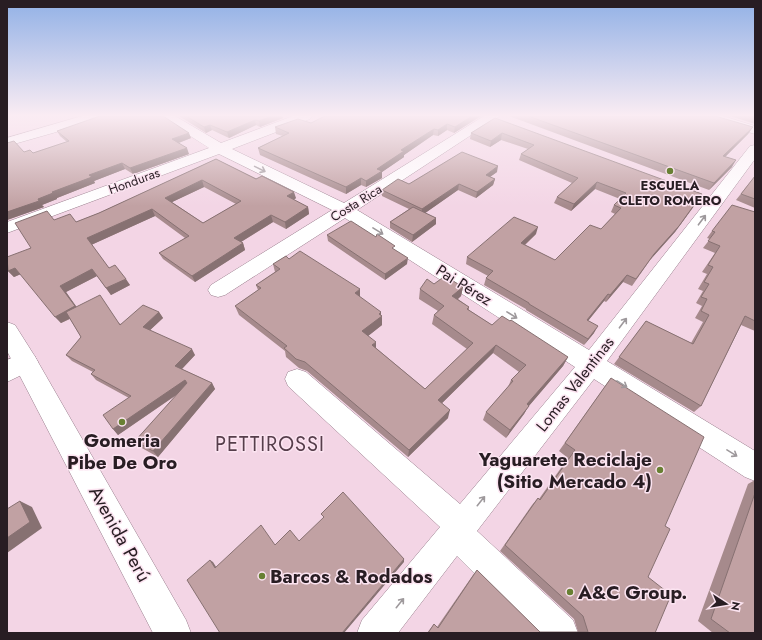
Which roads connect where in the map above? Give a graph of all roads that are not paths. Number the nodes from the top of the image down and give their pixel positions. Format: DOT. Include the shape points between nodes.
graph roads {
  1 [pos="217,146"];
  2 [pos="230,146"];
  3 [pos="450,146"];
  4 [pos="222,149"];
  5 [pos="755,149"];
  6 [pos="345,210"];
  7 [pos="7,228"];
  8 [pos="218,290"];
  9 [pos="7,331"];
  10 [pos="591,365"];
  11 [pos="16,367"];
  12 [pos="297,378"];
  13 [pos="755,467"];
  14 [pos="459,529"];
  15 [pos="173,633"];
  16 [pos="375,633"];
  17 [pos="560,633"];
  1 -- 4 [label="street, Pai Pérez"];
  2 -- 4 [label="street, Honduras"];
  3 -- 6 [label="street, Costa Rica"];
  4 -- 6 [label="street, Pai Pérez, one-way"];
  4 -- 7 [label="street, Honduras"];
  10 -- 5 [label="street, Lomas Valentinas, one-way"];
  6 -- 8 [label="street, Costa Rica"];
  6 -- 10 [label="street, Pai Pérez, one-way"];
  9 -- 11 [label="street, Avenida Perú"];
  10 -- 13 [label="street, Pai Pérez, one-way"];
  14 -- 10 [label="street, Lomas Valentinas, one-way"];
  11 -- 15 [label="street, Avenida Perú"];
  12 -- 14 [label="street"];
  16 -- 14 [label="street, Lomas Valentinas, one-way"];
  14 -- 17 [label="street"];
}
